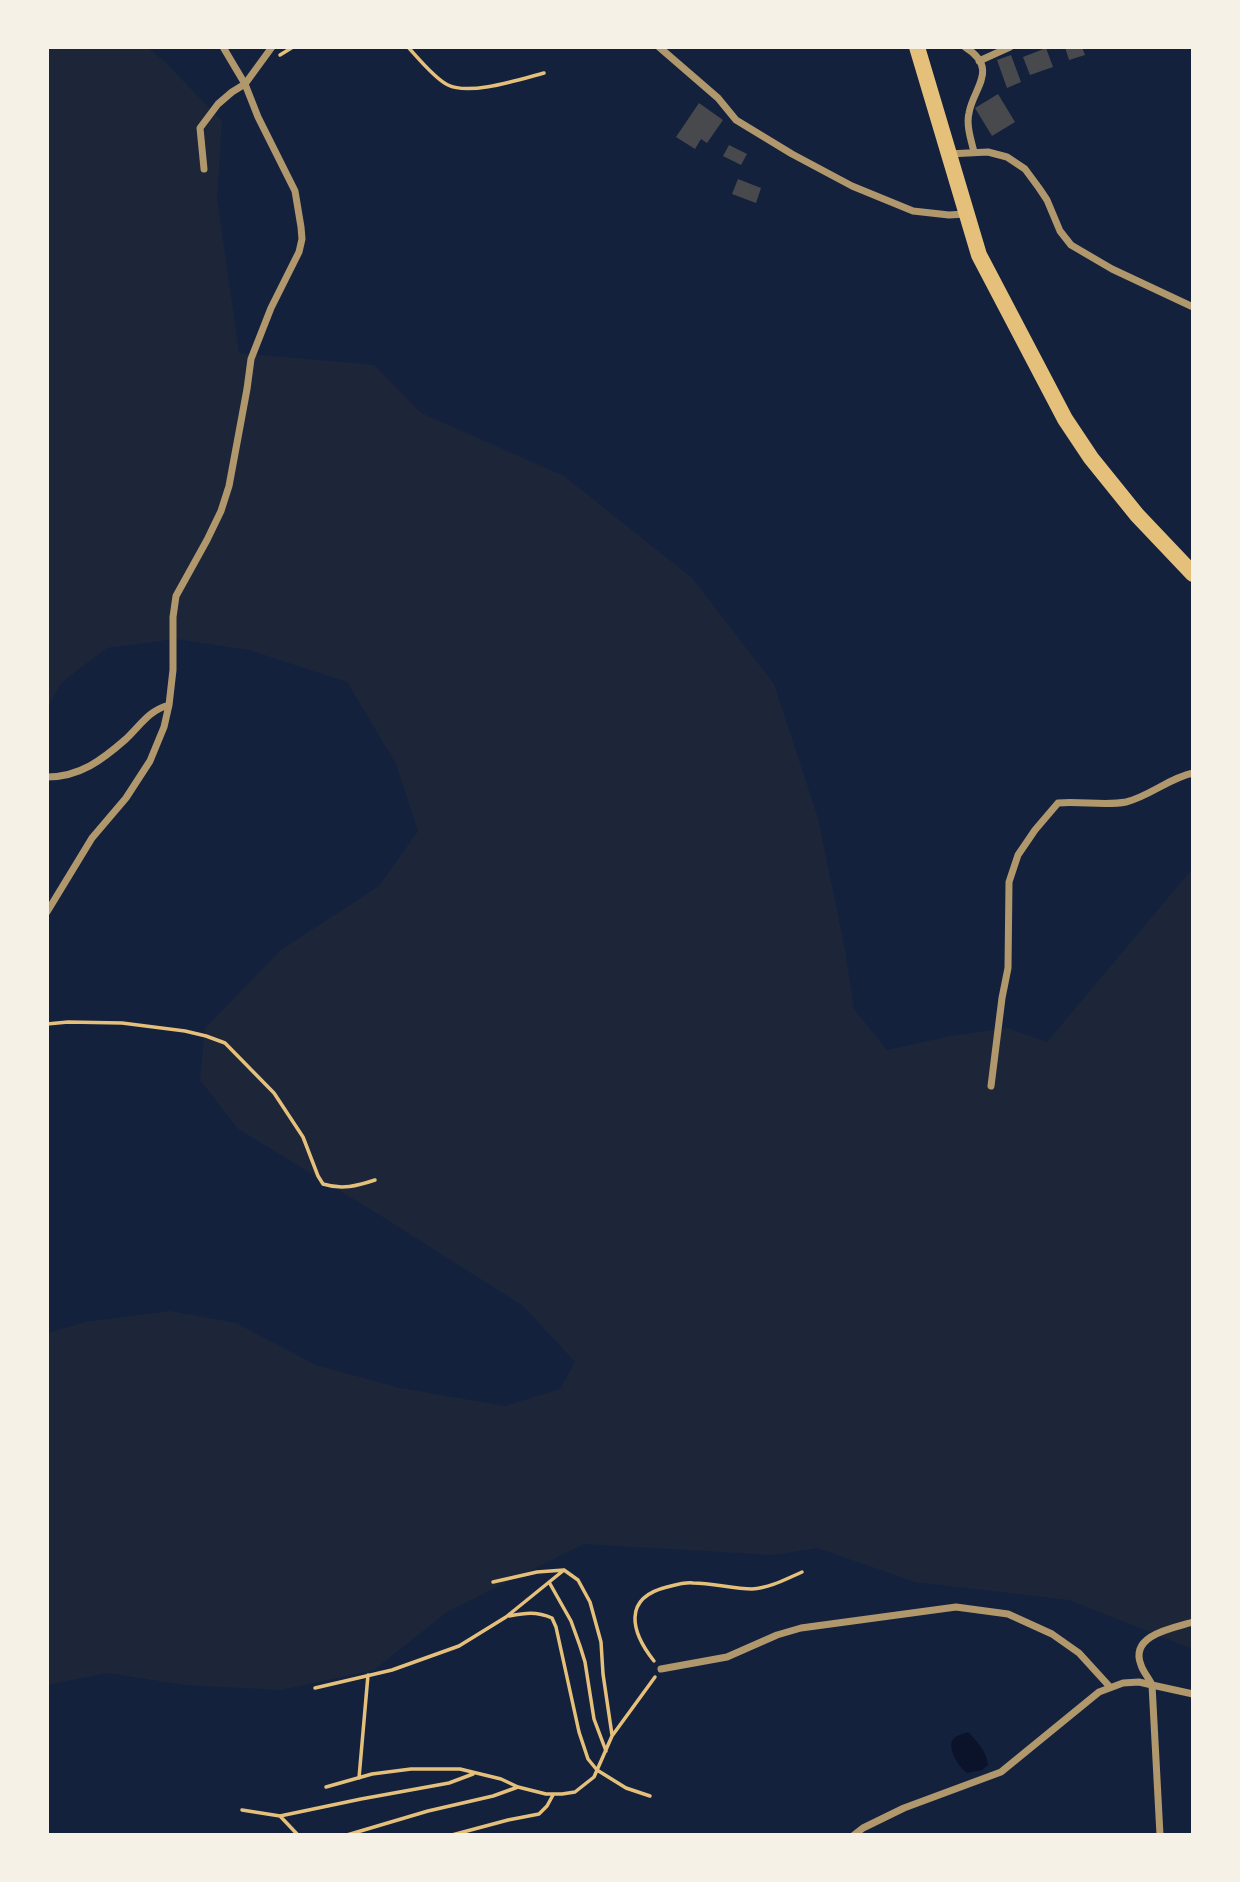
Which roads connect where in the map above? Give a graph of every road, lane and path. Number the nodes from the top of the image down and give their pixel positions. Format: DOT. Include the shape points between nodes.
graph roads {
  1 [pos="223,47"];
  2 [pos="272,47"];
  3 [pos="408,47"];
  4 [pos="659,47"];
  5 [pos="916,47"];
  6 [pos="965,47"];
  7 [pos="1010,47"];
  8 [pos="979,61"];
  9 [pos="544,73"];
  10 [pos="245,84"];
  11 [pos="974,152"];
  12 [pos="947,154"];
  13 [pos="204,169"];
  14 [pos="965,214"];
  15 [pos="1193,307"];
  16 [pos="1193,574"];
  17 [pos="169,705"];
  18 [pos="1193,773"];
  19 [pos="47,777"];
  20 [pos="47,912"];
  21 [pos="47,1024"];
  22 [pos="991,1086"];
  23 [pos="375,1180"];
  24 [pos="564,1570"];
  25 [pos="803,1572"];
  26 [pos="493,1582"];
  27 [pos="549,1582"];
  28 [pos="506,1617"];
  29 [pos="1193,1622"];
  30 [pos="661,1669"];
  31 [pos="368,1675"];
  32 [pos="1152,1685"];
  33 [pos="1110,1687"];
  34 [pos="315,1688"];
  35 [pos="1193,1694"];
  36 [pos="612,1736"];
  37 [pos="606,1751"];
  38 [pos="597,1770"];
  39 [pos="474,1773"];
  40 [pos="359,1778"];
  41 [pos="326,1787"];
  42 [pos="518,1787"];
  43 [pos="553,1794"];
  44 [pos="650,1796"];
  45 [pos="242,1810"];
  46 [pos="280,1816"];
  47 [pos="298,1835"];
  48 [pos="347,1835"];
  49 [pos="452,1835"];
  50 [pos="854,1835"];
  51 [pos="1160,1835"];
  1 -- 10 [label="street"];
  2 -- 10 [label="street"];
  3 -- 9 [label="path" via="448,86 470,89"];
  4 -- 14 [label="street" via="718,98 736,120 803,160 914,211"];
  5 -- 12 [label="main road"];
  6 -- 8 [label="street"];
  7 -- 8 [label="street"];
  8 -- 11 [label="street" via="982,82 969,112"];
  10 -- 13 [label="street" via="218,104 200,128"];
  10 -- 17 [label="street" via="295,191 302,239 251,359 225,498 176,596"];
  11 -- 12 [label="street"];
  11 -- 15 [label="street" via="1007,157 1025,169 1048,200 1059,231 1071,245 1112,270"];
  12 -- 14 [label="main road"];
  14 -- 16 [label="main road" via="979,255 1065,419 1129,505"];
  17 -- 19 [label="street" via="158,708 94,764 80,772"];
  17 -- 20 [label="street" via="150,761 127,798 92,838"];
  18 -- 22 [label="street" via="1122,803 1058,803 1018,855 1009,882 1008,968"];
  21 -- 23 [label="path" via="122,1023 185,1031 225,1044 274,1093 303,1137 323,1184 345,1187"];
  24 -- 26 [label="path"];
  24 -- 27 [label="path"];
  24 -- 36 [label="path" via="578,1580 595,1614"];
  25 -- 30 [label="path" via="768,1587 690,1582 653,1591 641,1600 634,1622"];
  27 -- 28 [label="path"];
  27 -- 37 [label="path" via="580,1646 594,1719"];
  28 -- 31 [label="path" via="459,1646"];
  28 -- 38 [label="path" via="527,1612 552,1618 579,1732"];
  29 -- 32 [label="street" via="1150,1636 1143,1643 1140,1663"];
  30 -- 33 [label="street" via="727,1657 801,1628 956,1607 1008,1614 1052,1634 1079,1653"];
  30 -- 36 [label="path"];
  31 -- 34 [label="path"];
  31 -- 40 [label="path"];
  32 -- 33 [label="street" via="1139,1682"];
  32 -- 35 [label="street"];
  32 -- 51 [label="street"];
  33 -- 50 [label="street" via="1001,1772 904,1808"];
  36 -- 37 [label="path"];
  37 -- 38 [label="path"];
  38 -- 43 [label="path" via="575,1792"];
  38 -- 44 [label="path"];
  39 -- 40 [label="path" via="411,1769"];
  39 -- 42 [label="path"];
  39 -- 46 [label="path" via="449,1783"];
  40 -- 41 [label="path"];
  42 -- 43 [label="path"];
  42 -- 48 [label="path"];
  43 -- 49 [label="path" via="539,1814"];
  45 -- 46 [label="path"];
  46 -- 47 [label="path"];
}
